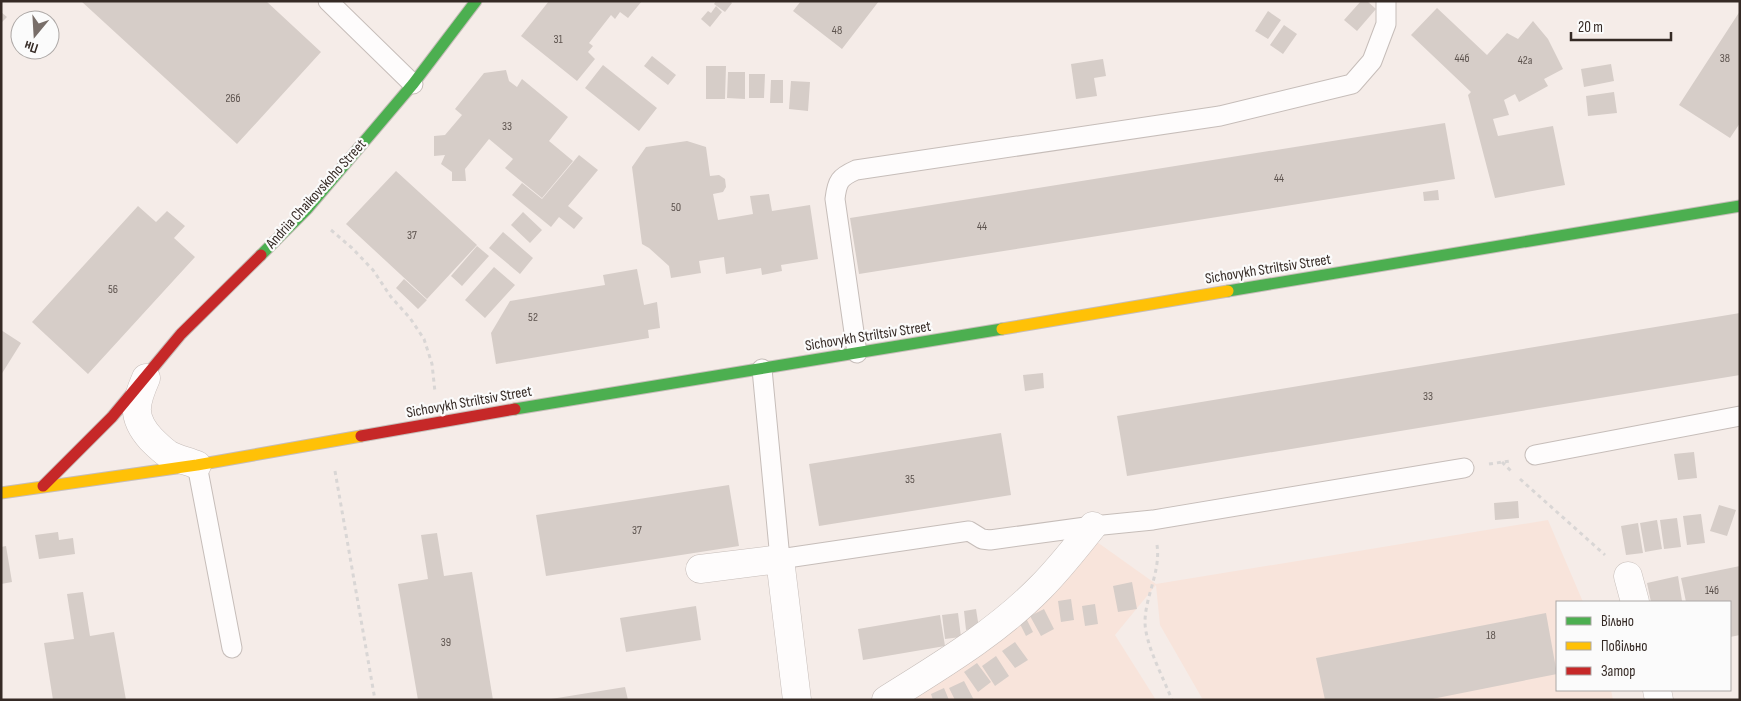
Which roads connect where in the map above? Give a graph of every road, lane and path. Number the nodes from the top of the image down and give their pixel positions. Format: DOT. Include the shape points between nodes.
graph roads {
  1 [pos="328,1"];
  2 [pos="476,1"];
  3 [pos="1386,1"];
  4 [pos="413,84"];
  5 [pos="1740,206"];
  6 [pos="307,209"];
  7 [pos="857,353"];
  8 [pos="762,368"];
  9 [pos="146,378"];
  10 [pos="1740,416"];
  11 [pos="439,422"];
  12 [pos="330,442"];
  13 [pos="1535,455"];
  14 [pos="1502,462"];
  15 [pos="197,464"];
  16 [pos="1464,468"];
  17 [pos="43,486"];
  18 [pos="1,493"];
  19 [pos="1152,520"];
  20 [pos="1093,526"];
  21 [pos="780,559"];
  22 [pos="700,569"];
  23 [pos="1628,576"];
  24 [pos="1635,601"];
  25 [pos="232,648"];
  26 [pos="375,700"];
  27 [pos="797,700"];
  28 [pos="886,700"];
  29 [pos="1172,700"];
  1 -- 4 [label="lane"];
  2 -- 4 [label="street, Andriia Chaikovskoho Street"];
  3 -- 7 [label="lane" via="1386,24 1372,61 1352,84 1220,116 856,170 844,176 836,186 835,199"];
  4 -- 6 [label="street, Andriia Chaikovskoho Street"];
  5 -- 7 [label="street, Sichovykh Striltsiv Street"];
  6 -- 9 [label="street, Andriia Chaikovskoho Street" via="181,334"];
  6 -- 11 [label="path" via="373,270 424,339 432,364"];
  7 -- 8 [label="street, Sichovykh Striltsiv Street"];
  8 -- 11 [label="street, Sichovykh Striltsiv Street"];
  8 -- 21 [label="lane"];
  9 -- 15 [label="street, Andriia Chaikovskoho Street" via="139,394 137,411 144,431 169,455"];
  9 -- 17 [label="street, Andriia Chaikovskoho Street"];
  10 -- 13 [label="lane"];
  11 -- 12 [label="street, Sichovykh Striltsiv Street"];
  12 -- 15 [label="street, Sichovykh Striltsiv Street"];
  12 -- 26 [label="path"];
  13 -- 14 [label="path"];
  14 -- 16 [label="path"];
  14 -- 23 [label="path"];
  15 -- 17 [label="street, Sichovykh Striltsiv Street"];
  15 -- 25 [label="lane"];
  16 -- 19 [label="lane"];
  17 -- 18 [label="street, Sichovykh Striltsiv Street"];
  19 -- 20 [label="lane"];
  19 -- 29 [label="path" via="1158,555 1145,624 1150,646"];
  20 -- 21 [label="lane" via="990,540 982,539 969,530"];
  20 -- 28 [label="street" via="1041,587 1021,605 951,659"];
  21 -- 22 [label="street"];
  21 -- 27 [label="street"];
  23 -- 24 [label="street"];
}
